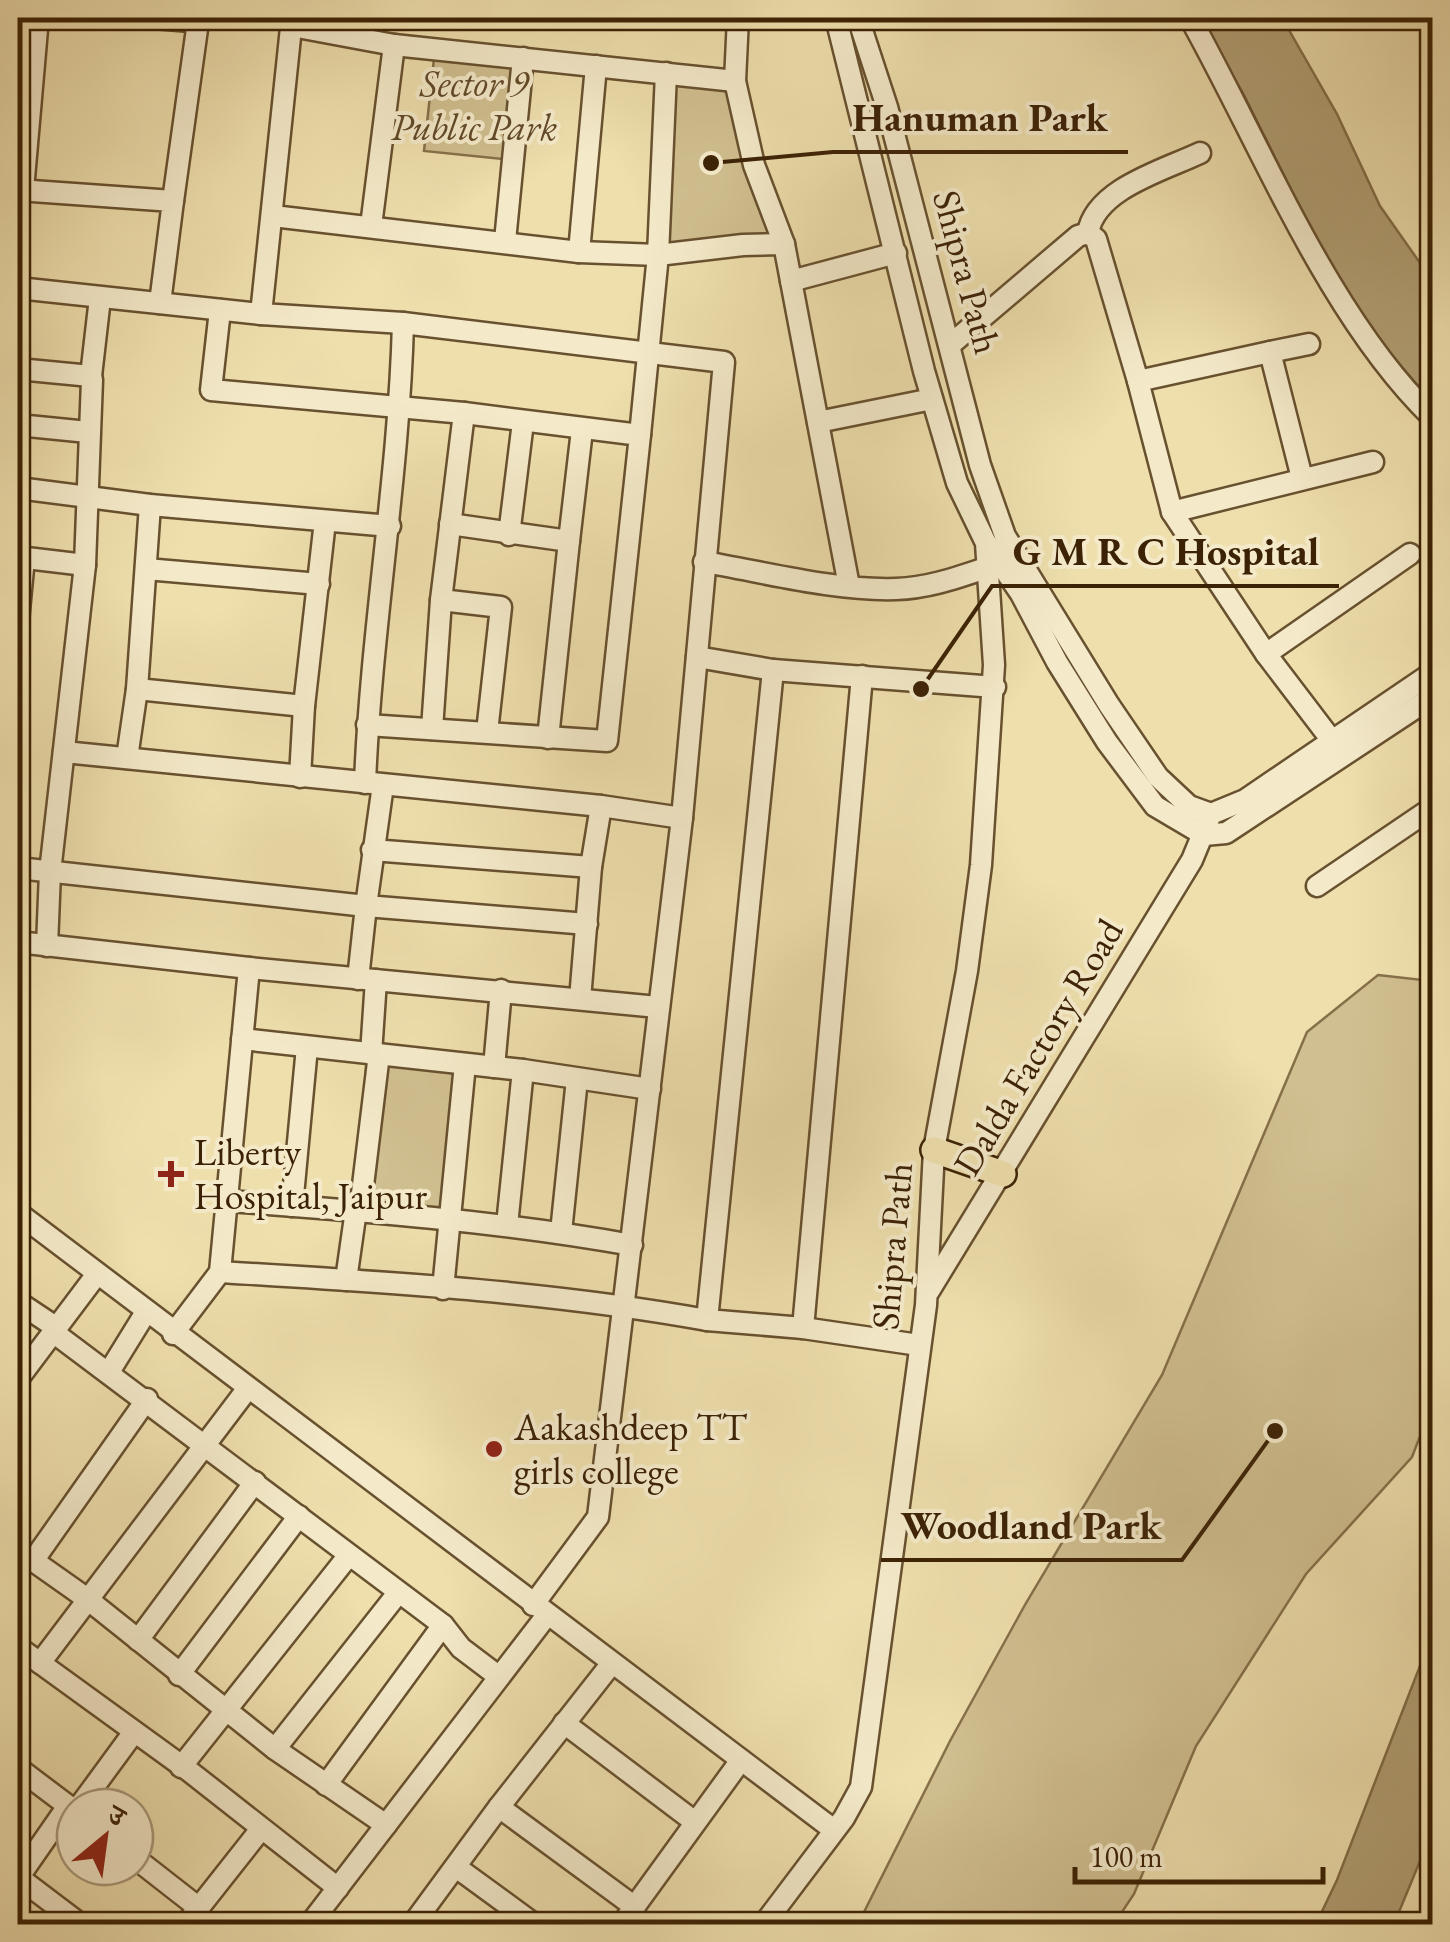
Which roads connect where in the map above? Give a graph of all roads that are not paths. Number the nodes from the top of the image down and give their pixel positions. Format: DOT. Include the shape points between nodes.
graph roads {
  1 [pos="38,18"];
  2 [pos="154,18"];
  3 [pos="738,18"];
  4 [pos="836,18"];
  5 [pos="858,18"];
  6 [pos="1190,18"];
  7 [pos="292,22"];
  8 [pos="394,46"];
  9 [pos="523,58"];
  10 [pos="596,66"];
  11 [pos="666,72"];
  12 [pos="735,81"];
  13 [pos="1200,153"];
  14 [pos="20,190"];
  15 [pos="173,201"];
  16 [pos="273,216"];
  17 [pos="371,226"];
  18 [pos="1088,233"];
  19 [pos="505,241"];
  20 [pos="784,244"];
  21 [pos="578,252"];
  22 [pos="896,253"];
  23 [pos="658,255"];
  24 [pos="791,281"];
  25 [pos="18,288"];
  26 [pos="100,298"];
  27 [pos="160,303"];
  28 [pos="220,310"];
  29 [pos="262,314"];
  30 [pos="403,324"];
  31 [pos="1310,344"];
  32 [pos="950,345"];
  33 [pos="1270,352"];
  34 [pos="648,354"];
  35 [pos="18,369"];
  36 [pos="91,376"];
  37 [pos="1138,381"];
  38 [pos="932,399"];
  39 [pos="401,408"];
  40 [pos="464,413"];
  41 [pos="1432,416"];
  42 [pos="523,422"];
  43 [pos="818,422"];
  44 [pos="18,424"];
  45 [pos="582,430"];
  46 [pos="88,432"];
  47 [pos="640,435"];
  48 [pos="1373,462"];
  49 [pos="1302,478"];
  50 [pos="18,488"];
  51 [pos="90,496"];
  52 [pos="150,505"];
  53 [pos="1172,512"];
  54 [pos="325,521"];
  55 [pos="999,522"];
  56 [pos="450,524"];
  57 [pos="390,526"];
  58 [pos="509,535"];
  59 [pos="569,541"];
  60 [pos="986,543"];
  61 [pos="1410,554"];
  62 [pos="21,557"];
  63 [pos="704,562"];
  64 [pos="86,565"];
  65 [pos="986,568"];
  66 [pos="146,570"];
  67 [pos="319,584"];
  68 [pos="849,586"];
  69 [pos="442,600"];
  70 [pos="18,621"];
  71 [pos="1266,654"];
  72 [pos="697,657"];
  73 [pos="773,670"];
  74 [pos="1432,673"];
  75 [pos="862,676"];
  76 [pos="995,687"];
  77 [pos="138,689"];
  78 [pos="1432,697"];
  79 [pos="304,706"];
  80 [pos="368,724"];
  81 [pos="432,729"];
  82 [pos="487,732"];
  83 [pos="548,738"];
  84 [pos="1333,742"];
  85 [pos="64,752"];
  86 [pos="127,758"];
  87 [pos="300,777"];
  88 [pos="374,784"];
  89 [pos="601,806"];
  90 [pos="1432,808"];
  91 [pos="682,818"];
  92 [pos="1208,824"];
  93 [pos="372,850"];
  94 [pos="592,867"];
  95 [pos="18,868"];
  96 [pos="50,872"];
  97 [pos="1317,886"];
  98 [pos="366,906"];
  99 [pos="587,924"];
  100 [pos="18,942"];
  101 [pos="46,946"];
  102 [pos="249,968"];
  103 [pos="367,980"];
  104 [pos="501,990"];
  105 [pos="580,998"];
  106 [pos="658,1007"];
  107 [pos="242,1040"];
  108 [pos="307,1047"];
  109 [pos="375,1054"];
  110 [pos="466,1064"];
  111 [pos="494,1066"];
  112 [pos="523,1070"];
  113 [pos="577,1079"];
  114 [pos="650,1089"];
  115 [pos="934,1150"];
  116 [pos="1003,1174"];
  117 [pos="228,1201"];
  118 [pos="292,1206"];
  119 [pos="358,1210"];
  120 [pos="18,1213"];
  121 [pos="448,1219"];
  122 [pos="508,1225"];
  123 [pos="560,1232"];
  124 [pos="632,1244"];
  125 [pos="220,1272"];
  126 [pos="97,1274"];
  127 [pos="346,1280"];
  128 [pos="443,1288"];
  129 [pos="928,1293"];
  130 [pos="18,1302"];
  131 [pos="625,1305"];
  132 [pos="146,1312"];
  133 [pos="707,1320"];
  134 [pos="803,1328"];
  135 [pos="55,1330"];
  136 [pos="173,1334"];
  137 [pos="920,1345"];
  138 [pos="108,1372"];
  139 [pos="18,1379"];
  140 [pos="248,1388"];
  141 [pos="146,1399"];
  142 [pos="204,1444"];
  143 [pos="255,1482"];
  144 [pos="299,1516"];
  145 [pos="350,1555"];
  146 [pos="25,1556"];
  147 [pos="398,1593"];
  148 [pos="86,1598"];
  149 [pos="540,1610"];
  150 [pos="443,1626"];
  151 [pos="138,1640"];
  152 [pos="18,1647"];
  153 [pos="40,1663"];
  154 [pos="612,1663"];
  155 [pos="179,1675"];
  156 [pos="498,1676"];
  157 [pos="225,1710"];
  158 [pos="564,1723"];
  159 [pos="134,1732"];
  160 [pos="275,1749"];
  161 [pos="742,1760"];
  162 [pos="181,1767"];
  163 [pos="18,1768"];
  164 [pos="326,1785"];
  165 [pos="91,1787"];
  166 [pos="55,1794"];
  167 [pos="499,1807"];
  168 [pos="695,1822"];
  169 [pos="386,1826"];
  170 [pos="261,1828"];
  171 [pos="834,1830"];
  172 [pos="55,1832"];
  173 [pos="456,1867"];
  174 [pos="18,1878"];
  175 [pos="155,1878"];
  176 [pos="338,1888"];
  177 [pos="636,1907"];
  178 [pos="192,1916"];
  179 [pos="417,1923"];
  180 [pos="80,1924"];
  181 [pos="310,1924"];
  182 [pos="534,1924"];
  183 [pos="622,1924"];
  184 [pos="764,1924"];
  1 -- 14 [label="street"];
  2 -- 15 [label="street" via="192,21 197,29"];
  3 -- 12 [label="street"];
  4 -- 22 [label="street, Shipra Path"];
  5 -- 32 [label="street, Shipra Path"];
  6 -- 41 [label="street" via="1346,305 1402,388"];
  7 -- 8 [label="street"];
  7 -- 16 [label="street"];
  8 -- 9 [label="street"];
  8 -- 17 [label="street"];
  9 -- 10 [label="street"];
  9 -- 19 [label="street"];
  10 -- 11 [label="street"];
  10 -- 21 [label="street"];
  11 -- 12 [label="street"];
  11 -- 23 [label="street"];
  12 -- 20 [label="street" via="754,165"];
  13 -- 18 [label="street" via="1107,198"];
  14 -- 15 [label="street"];
  15 -- 27 [label="street"];
  16 -- 17 [label="street"];
  16 -- 29 [label="street"];
  17 -- 19 [label="street"];
  18 -- 32 [label="street"];
  18 -- 37 [label="street" via="1096,238"];
  19 -- 21 [label="street"];
  20 -- 23 [label="street"];
  20 -- 24 [label="street"];
  21 -- 23 [label="street"];
  22 -- 24 [label="street"];
  22 -- 38 [label="street, Shipra Path"];
  23 -- 34 [label="street"];
  24 -- 43 [label="street"];
  25 -- 26 [label="street"];
  26 -- 27 [label="street"];
  26 -- 36 [label="street"];
  27 -- 28 [label="street"];
  28 -- 29 [label="street"];
  28 -- 39 [label="street" via="211,390"];
  29 -- 30 [label="street"];
  30 -- 34 [label="street"];
  30 -- 39 [label="street"];
  31 -- 33 [label="street"];
  32 -- 55 [label="street, Shipra Path"];
  33 -- 37 [label="street"];
  33 -- 49 [label="street"];
  34 -- 47 [label="street"];
  34 -- 63 [label="street" via="724,362"];
  35 -- 36 [label="street"];
  36 -- 46 [label="street"];
  37 -- 53 [label="street"];
  38 -- 43 [label="street"];
  38 -- 60 [label="street, Shipra Path" via="957,483"];
  39 -- 40 [label="street"];
  39 -- 57 [label="street"];
  40 -- 42 [label="street"];
  40 -- 56 [label="street"];
  42 -- 45 [label="street"];
  42 -- 58 [label="street"];
  43 -- 68 [label="street"];
  44 -- 46 [label="street"];
  45 -- 47 [label="street"];
  45 -- 59 [label="street"];
  46 -- 51 [label="street"];
  47 -- 83 [label="street" via="608,741"];
  48 -- 49 [label="street"];
  49 -- 53 [label="street"];
  50 -- 51 [label="street"];
  51 -- 52 [label="street"];
  51 -- 64 [label="street"];
  52 -- 54 [label="street"];
  52 -- 66 [label="street"];
  53 -- 71 [label="street"];
  54 -- 57 [label="street"];
  54 -- 67 [label="street"];
  55 -- 60 [label="street"];
  55 -- 92 [label="street, Shipra Path" via="1158,777"];
  56 -- 58 [label="street"];
  56 -- 69 [label="street"];
  57 -- 80 [label="street"];
  58 -- 59 [label="street"];
  59 -- 83 [label="street"];
  60 -- 65 [label="street, Shipra Path"];
  60 -- 92 [label="street" via="1107,742 1155,806"];
  61 -- 71 [label="street"];
  62 -- 64 [label="street"];
  62 -- 70 [label="street"];
  63 -- 68 [label="street"];
  63 -- 72 [label="street"];
  64 -- 85 [label="street"];
  65 -- 68 [label="street" via="938,584"];
  65 -- 76 [label="street, Shipra Path"];
  66 -- 67 [label="street"];
  66 -- 77 [label="street"];
  67 -- 79 [label="street"];
  69 -- 81 [label="street"];
  69 -- 82 [label="street" via="502,607"];
  71 -- 84 [label="street"];
  72 -- 73 [label="street"];
  72 -- 91 [label="street"];
  73 -- 75 [label="street"];
  73 -- 133 [label="street"];
  74 -- 84 [label="street"];
  75 -- 76 [label="street"];
  75 -- 134 [label="street"];
  76 -- 115 [label="street, Shipra Path" via="981,865"];
  77 -- 79 [label="street"];
  77 -- 86 [label="street"];
  78 -- 92 [label="street" via="1226,833"];
  79 -- 87 [label="street"];
  80 -- 81 [label="street"];
  80 -- 88 [label="street"];
  81 -- 82 [label="street"];
  82 -- 83 [label="street"];
  84 -- 92 [label="street"];
  85 -- 86 [label="street"];
  85 -- 96 [label="street"];
  86 -- 87 [label="street"];
  87 -- 88 [label="street"];
  88 -- 89 [label="street"];
  88 -- 93 [label="street"];
  89 -- 91 [label="street"];
  89 -- 94 [label="street"];
  90 -- 97 [label="street"];
  91 -- 106 [label="street"];
  92 -- 116 [label="street, Dalda Factory Road"];
  93 -- 94 [label="street"];
  93 -- 98 [label="street"];
  94 -- 99 [label="street"];
  95 -- 96 [label="street"];
  96 -- 98 [label="street"];
  96 -- 101 [label="street"];
  98 -- 99 [label="street"];
  98 -- 103 [label="street"];
  99 -- 105 [label="street"];
  100 -- 101 [label="street"];
  101 -- 102 [label="street"];
  102 -- 103 [label="street"];
  102 -- 107 [label="street"];
  103 -- 104 [label="street"];
  103 -- 109 [label="street"];
  104 -- 105 [label="street"];
  104 -- 111 [label="street"];
  105 -- 106 [label="street"];
  106 -- 114 [label="street"];
  107 -- 108 [label="street"];
  107 -- 117 [label="street"];
  108 -- 109 [label="street"];
  108 -- 118 [label="street"];
  109 -- 110 [label="street"];
  109 -- 119 [label="street"];
  110 -- 111 [label="street"];
  110 -- 121 [label="street"];
  111 -- 112 [label="street"];
  112 -- 113 [label="street"];
  112 -- 122 [label="street"];
  113 -- 114 [label="street"];
  113 -- 123 [label="street"];
  114 -- 124 [label="street"];
  115 -- 116 [label="main road"];
  115 -- 129 [label="street, Shipra Path"];
  116 -- 129 [label="street, Dalda Factory Road"];
  117 -- 118 [label="street"];
  117 -- 125 [label="street"];
  118 -- 119 [label="street"];
  119 -- 121 [label="street"];
  119 -- 127 [label="street"];
  120 -- 126 [label="street"];
  121 -- 122 [label="street"];
  121 -- 128 [label="street"];
  122 -- 123 [label="street"];
  123 -- 124 [label="street"];
  124 -- 131 [label="street"];
  125 -- 127 [label="street"];
  125 -- 136 [label="street"];
  126 -- 132 [label="street"];
  126 -- 135 [label="street"];
  127 -- 128 [label="street"];
  128 -- 131 [label="street"];
  129 -- 137 [label="street, Shipra Path"];
  130 -- 135 [label="street"];
  131 -- 133 [label="street"];
  131 -- 149 [label="street" via="598,1517"];
  132 -- 136 [label="street"];
  132 -- 138 [label="street"];
  133 -- 134 [label="street"];
  134 -- 137 [label="street"];
  135 -- 138 [label="street"];
  135 -- 139 [label="street"];
  136 -- 140 [label="street"];
  137 -- 171 [label="street, Shipra Path" via="860,1787"];
  138 -- 141 [label="street"];
  140 -- 142 [label="street"];
  140 -- 149 [label="street"];
  141 -- 142 [label="street"];
  141 -- 146 [label="street"];
  142 -- 143 [label="street"];
  142 -- 148 [label="street"];
  143 -- 144 [label="street"];
  143 -- 151 [label="street"];
  144 -- 145 [label="street"];
  144 -- 155 [label="street"];
  145 -- 147 [label="street"];
  145 -- 157 [label="street"];
  146 -- 148 [label="street"];
  147 -- 150 [label="street"];
  147 -- 160 [label="street"];
  148 -- 151 [label="street"];
  148 -- 153 [label="street"];
  149 -- 154 [label="street"];
  149 -- 156 [label="street"];
  150 -- 156 [label="street"];
  150 -- 164 [label="street"];
  151 -- 155 [label="street"];
  152 -- 153 [label="street"];
  153 -- 159 [label="street"];
  154 -- 158 [label="street"];
  154 -- 161 [label="street"];
  155 -- 157 [label="street"];
  156 -- 169 [label="street"];
  157 -- 160 [label="street"];
  157 -- 162 [label="street"];
  158 -- 167 [label="street"];
  158 -- 168 [label="street"];
  159 -- 162 [label="street"];
  159 -- 165 [label="street"];
  160 -- 164 [label="street"];
  161 -- 168 [label="street"];
  161 -- 171 [label="street"];
  162 -- 170 [label="street"];
  163 -- 166 [label="street"];
  164 -- 169 [label="street"];
  167 -- 173 [label="street"];
  167 -- 177 [label="street"];
  168 -- 177 [label="street"];
  169 -- 176 [label="street"];
  170 -- 176 [label="street"];
  170 -- 178 [label="street"];
  171 -- 184 [label="street, Shipra Path"];
  172 -- 174 [label="street"];
  173 -- 179 [label="street"];
  173 -- 182 [label="street"];
  174 -- 180 [label="street"];
  175 -- 178 [label="street"];
  176 -- 181 [label="street"];
  177 -- 183 [label="street"];
}
